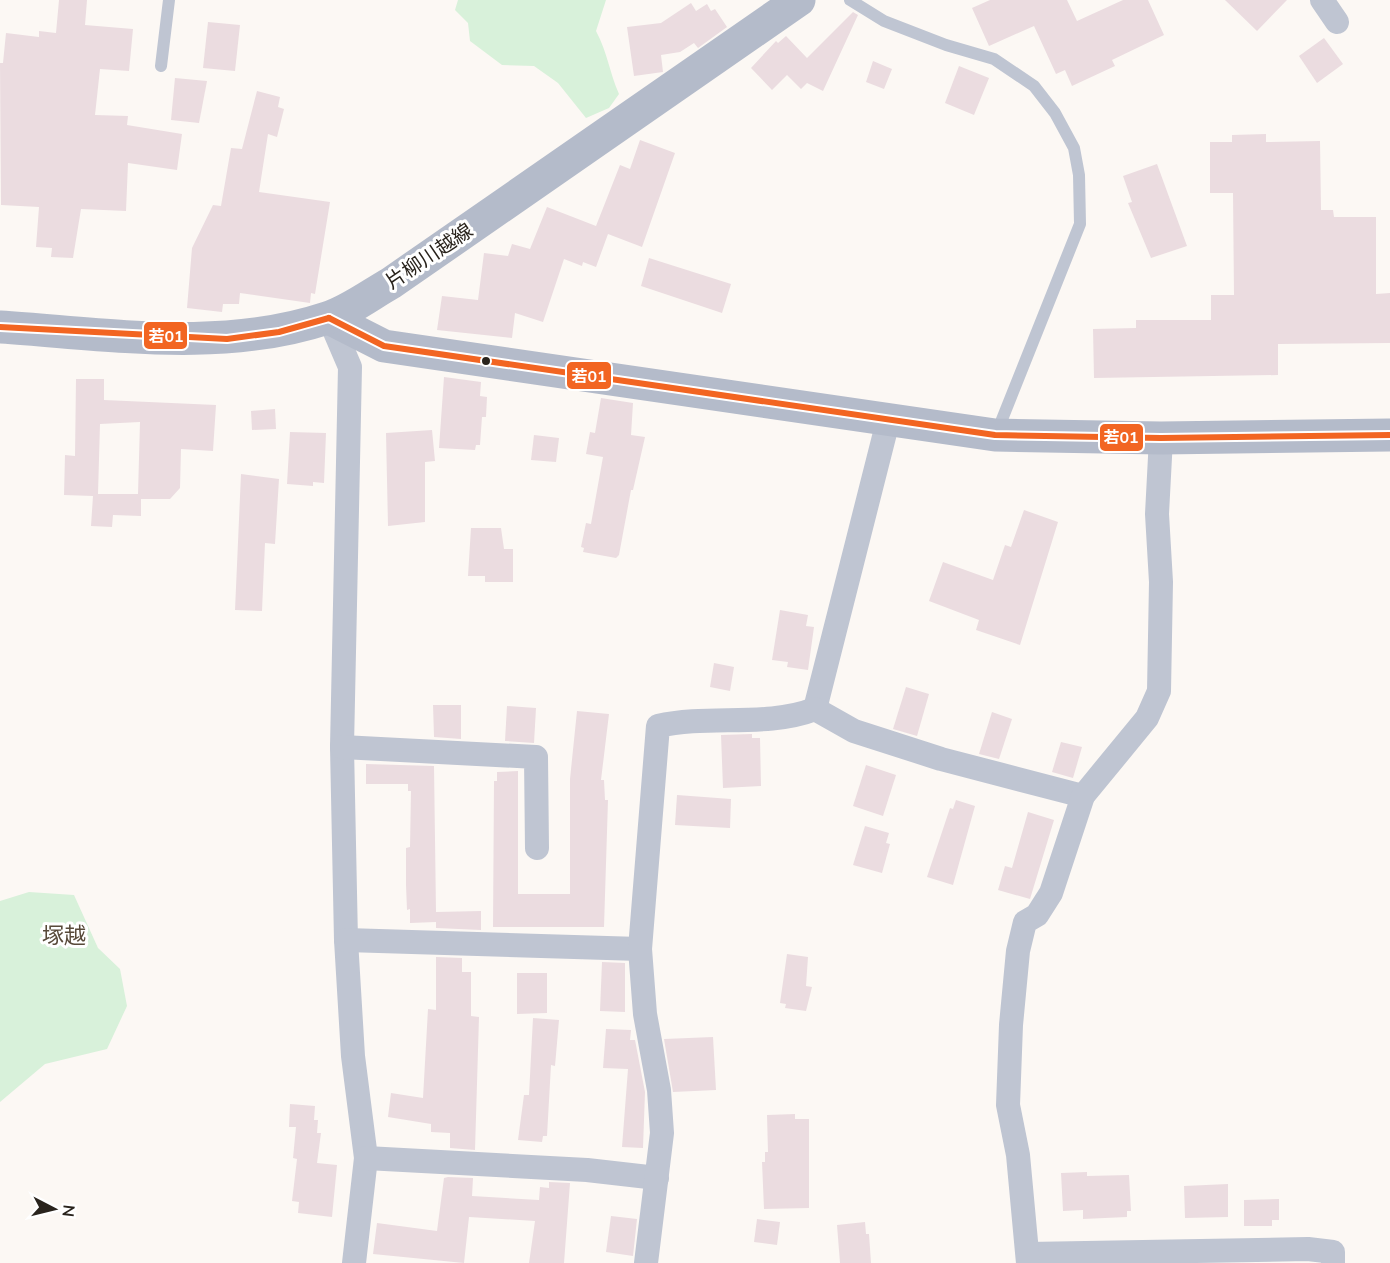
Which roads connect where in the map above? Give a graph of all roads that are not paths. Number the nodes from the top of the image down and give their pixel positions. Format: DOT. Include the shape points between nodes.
graph roads {
  1 [pos="169,0"];
  2 [pos="799,0"];
  3 [pos="850,0"];
  4 [pos="1322,0"];
  5 [pos="1336,22"];
  6 [pos="161,66"];
  7 [pos="329,318"];
  8 [pos="0,327"];
  9 [pos="888,421"];
  10 [pos="995,435"];
  11 [pos="1390,435"];
  12 [pos="1161,438"];
  13 [pos="815,709"];
  14 [pos="342,747"];
  15 [pos="1083,796"];
  16 [pos="537,848"];
  17 [pos="346,940"];
  18 [pos="640,949"];
  19 [pos="366,1158"];
  20 [pos="657,1178"];
  21 [pos="1028,1259"];
  22 [pos="354,1263"];
  23 [pos="646,1263"];
  24 [pos="1333,1263"];
  1 -- 6 [label="lane"];
  2 -- 7 [label="street, 片柳川越線" via="391,283"];
  3 -- 10 [label="lane" via="884,21 994,59 1034,86 1055,113 1074,148 1080,224"];
  4 -- 5 [label="street"];
  7 -- 8 [label="street, 片柳川越線" via="279,332 227,339"];
  7 -- 9 [label="street" via="384,346"];
  7 -- 14 [label="street" via="350,367"];
  9 -- 10 [label="street"];
  9 -- 13 [label="street"];
  10 -- 12 [label="street"];
  11 -- 12 [label="street"];
  12 -- 15 [label="street" via="1157,514 1159,691 1147,718"];
  13 -- 15 [label="street" via="854,731 941,759"];
  13 -- 18 [label="street" via="794,717 684,720 658,726"];
  14 -- 16 [label="street" via="536,758"];
  14 -- 17 [label="street"];
  15 -- 21 [label="street" via="1051,893 1037,915 1024,922 1018,951 1008,1105 1018,1155"];
  17 -- 18 [label="street"];
  17 -- 19 [label="street" via="353,1056"];
  18 -- 20 [label="street" via="645,1014 659,1090 662,1133"];
  19 -- 20 [label="street" via="587,1170"];
  19 -- 22 [label="street"];
  20 -- 23 [label="street"];
  21 -- 24 [label="street" via="1308,1249 1333,1252"];
}
